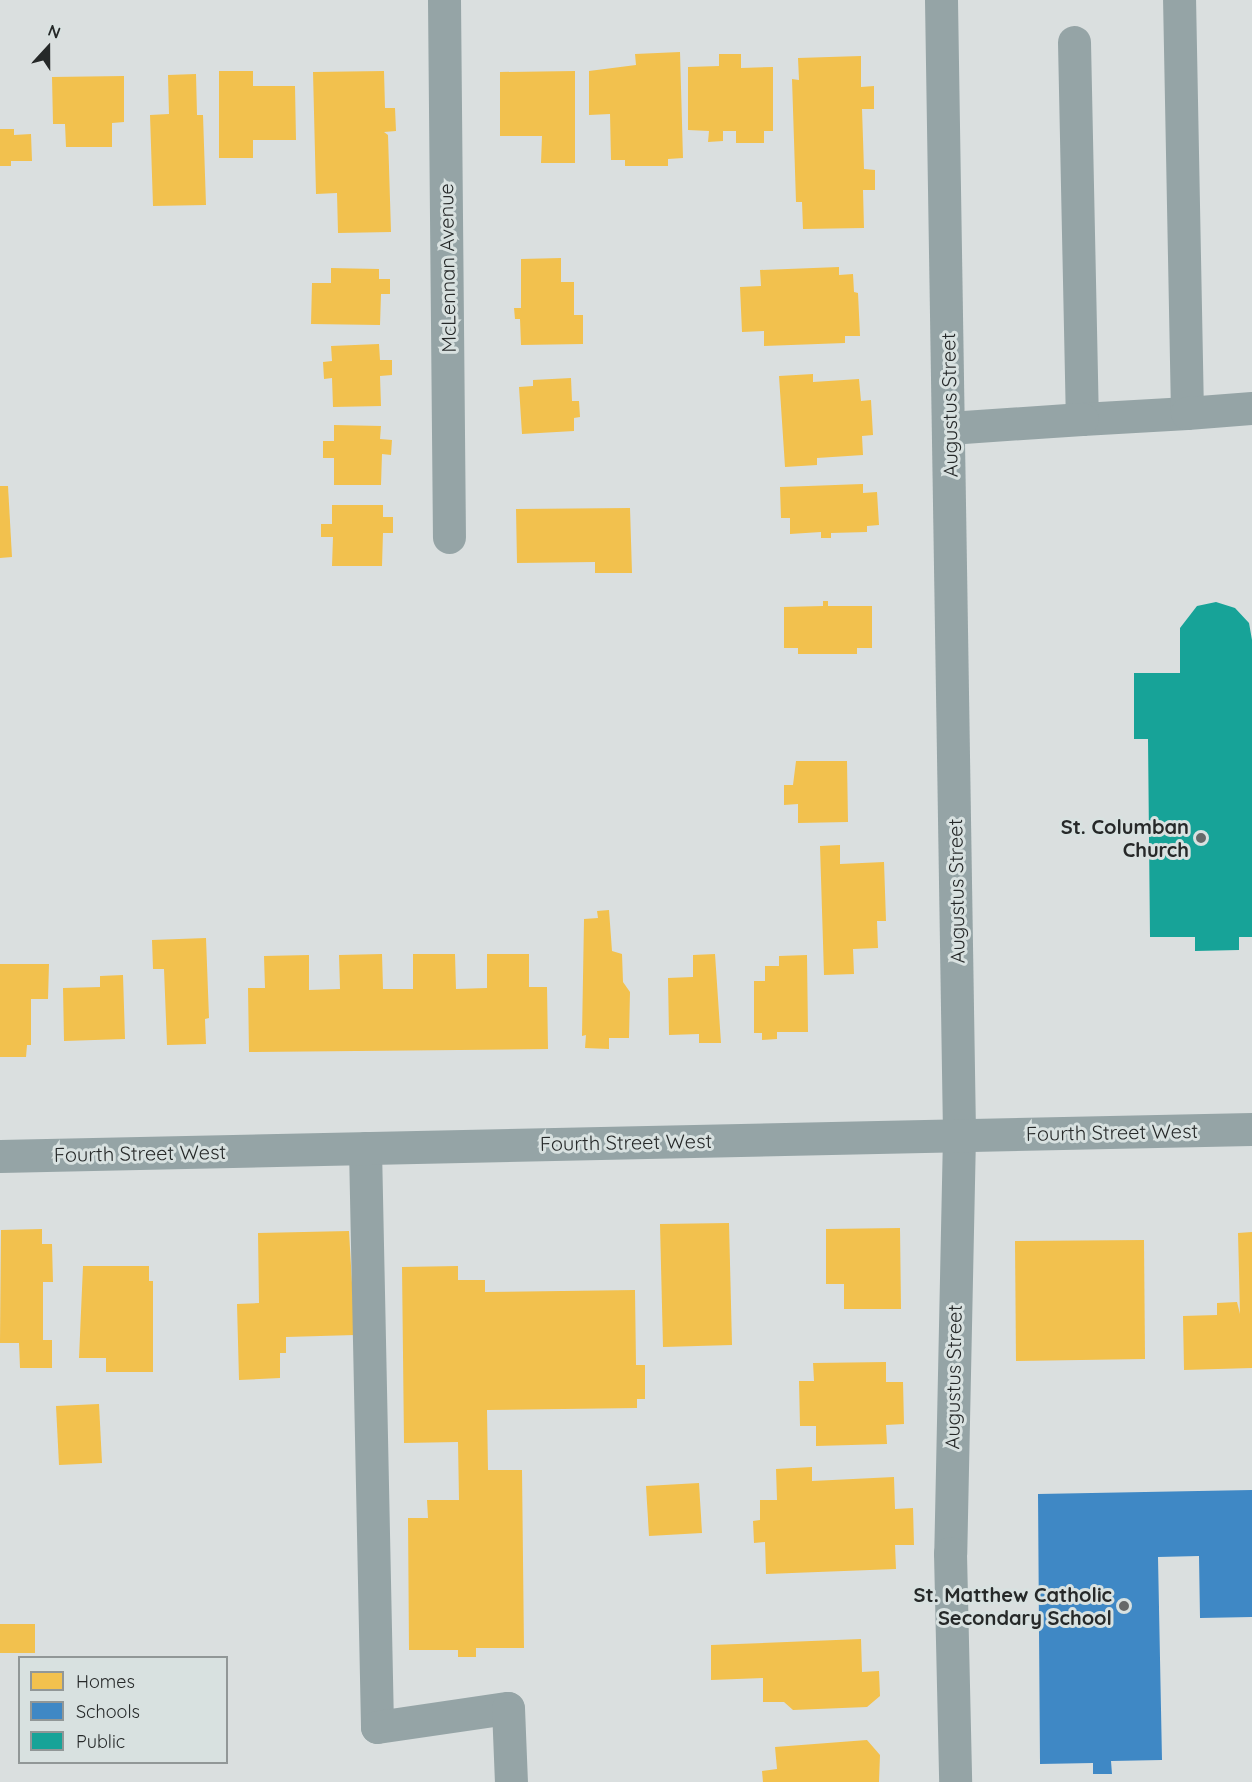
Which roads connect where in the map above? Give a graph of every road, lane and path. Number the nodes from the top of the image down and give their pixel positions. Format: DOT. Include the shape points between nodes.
graph roads {
  1 [pos="444,0"];
  2 [pos="941,0"];
  3 [pos="1179,0"];
  4 [pos="1074,42"];
  5 [pos="1252,408"];
  6 [pos="1187,413"];
  7 [pos="1082,419"];
  8 [pos="950,429"];
  9 [pos="449,537"];
  10 [pos="1252,1130"];
  11 [pos="959,1135"];
  12 [pos="366,1148"];
  13 [pos="0,1156"];
  14 [pos="512,1782"];
  15 [pos="955,1782"];
  1 -- 9 [label="street, McLennan Avenue"];
  2 -- 8 [label="street, Augustus Street"];
  3 -- 6 [label="street"];
  4 -- 7 [label="street"];
  5 -- 6 [label="street"];
  6 -- 7 [label="street"];
  7 -- 8 [label="street"];
  8 -- 11 [label="street, Augustus Street"];
  10 -- 11 [label="street, Fourth Street West"];
  11 -- 12 [label="street, Fourth Street West"];
  11 -- 15 [label="street, Augustus Street" via="950,1553"];
  12 -- 13 [label="street, Fourth Street West"];
  12 -- 14 [label="street" via="378,1727 508,1708"];
}
